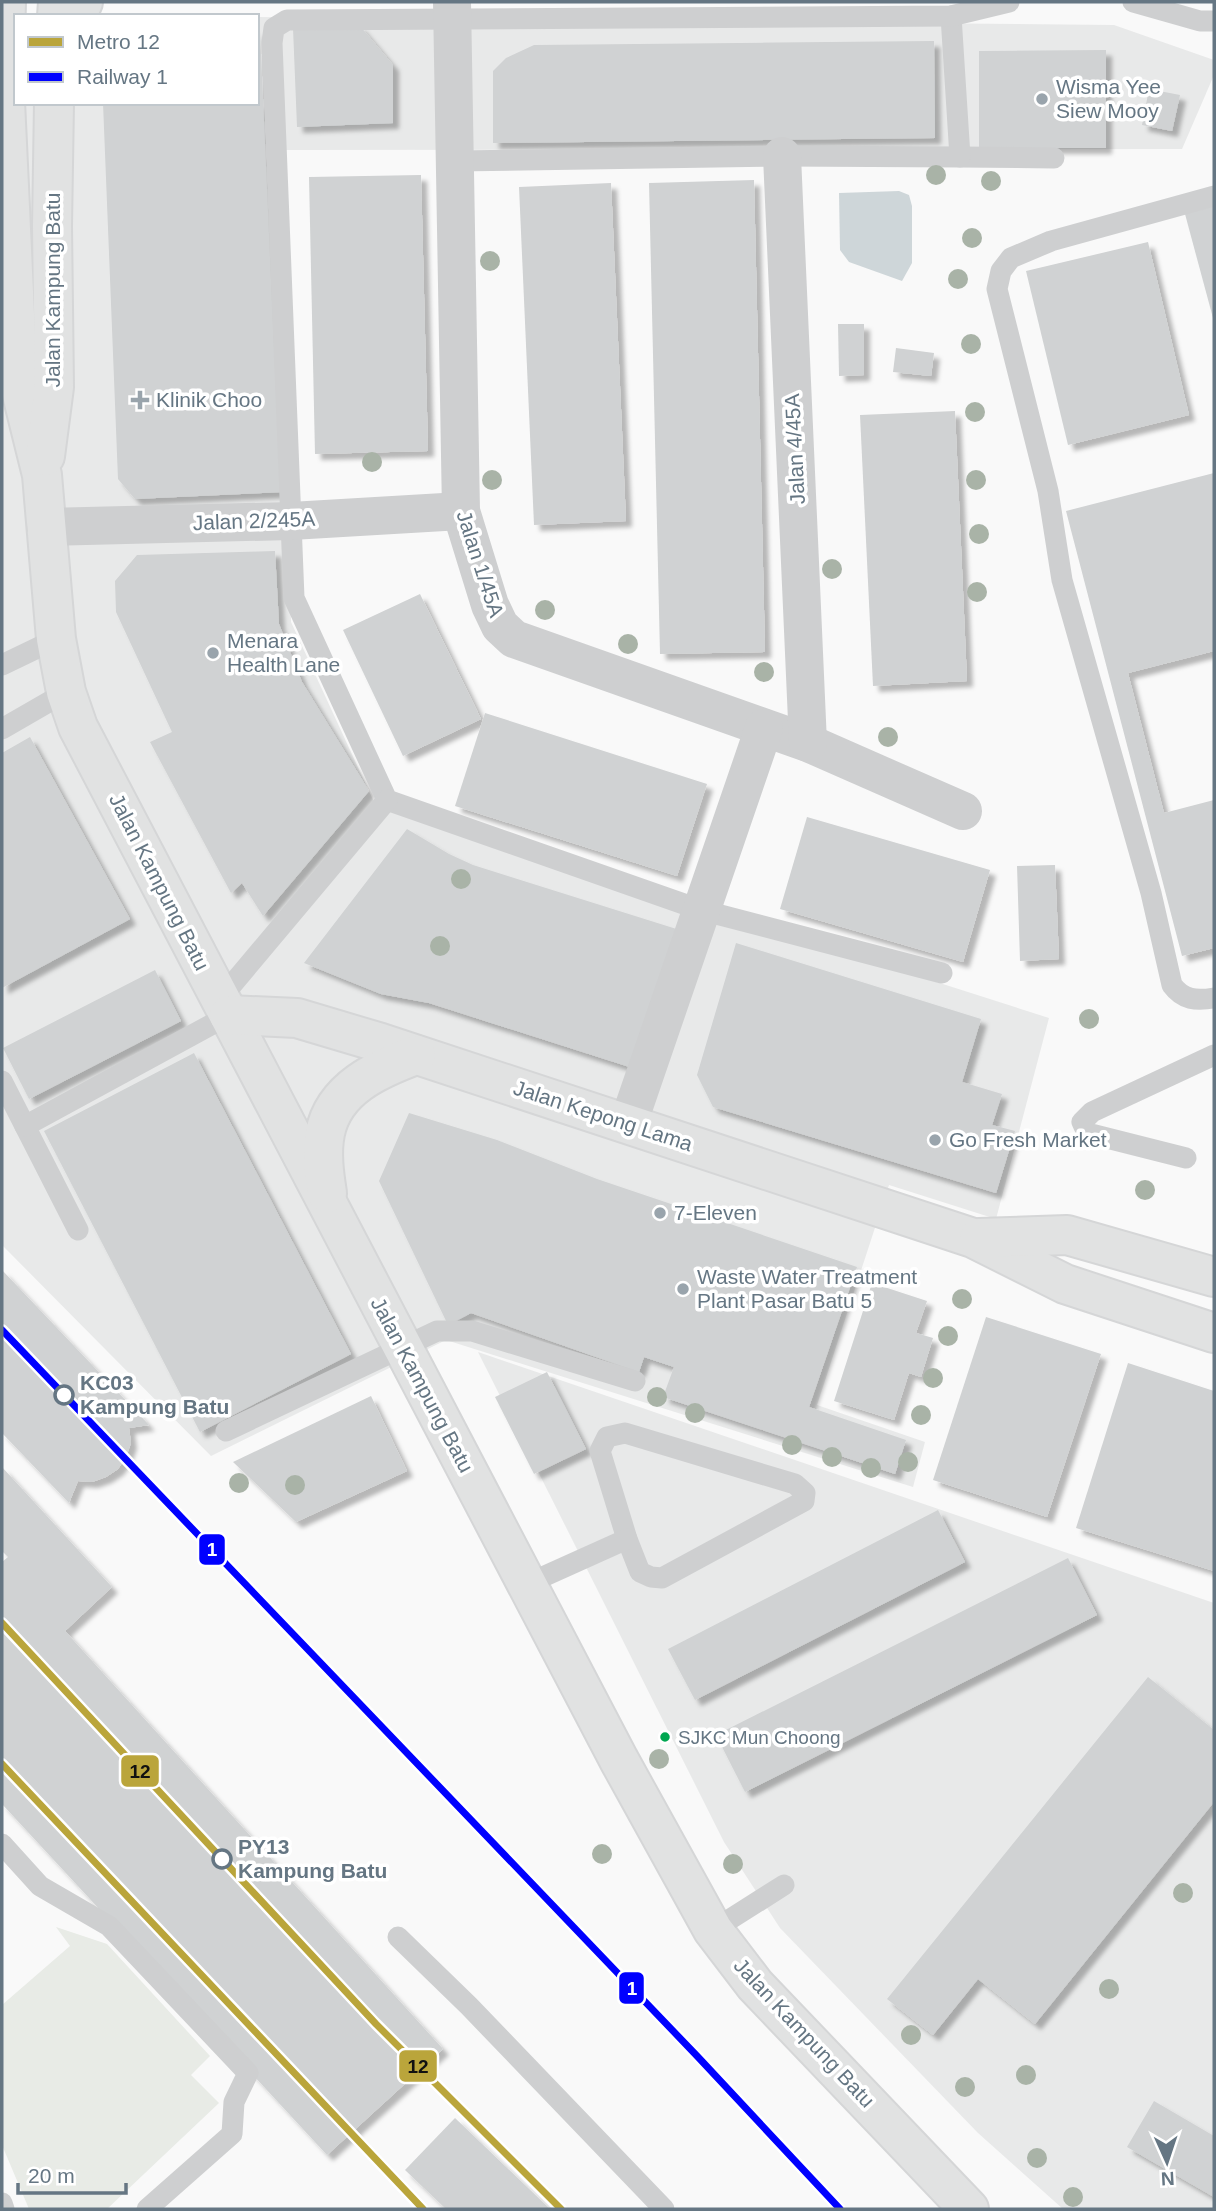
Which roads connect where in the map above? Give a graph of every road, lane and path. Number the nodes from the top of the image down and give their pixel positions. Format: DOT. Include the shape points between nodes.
graph roads {
  1 [pos="6,2"];
  2 [pos="1009,2"];
  3 [pos="1133,2"];
  4 [pos="452,10"];
  5 [pos="951,16"];
  6 [pos="1214,21"];
  7 [pos="2,79"];
  8 [pos="54,105"];
  9 [pos="782,156"];
  10 [pos="960,157"];
  11 [pos="1054,158"];
  12 [pos="454,161"];
  13 [pos="1214,196"];
  14 [pos="43,475"];
  15 [pos="461,511"];
  16 [pos="291,521"];
  17 [pos="46,527"];
  18 [pos="57,639"];
  19 [pos="2,664"];
  20 [pos="66,692"];
  21 [pos="764,728"];
  22 [pos="2,729"];
  23 [pos="808,743"];
  24 [pos="387,800"];
  25 [pos="963,811"];
  26 [pos="701,910"];
  27 [pos="942,973"];
  28 [pos="1214,998"];
  29 [pos="224,1007"];
  30 [pos="416,1055"];
  31 [pos="1214,1055"];
  32 [pos="2,1081"];
  33 [pos="628,1124"];
  34 [pos="25,1126"];
  35 [pos="1186,1158"];
  36 [pos="328,1204"];
  37 [pos="78,1230"];
  38 [pos="974,1238"];
  39 [pos="1214,1278"];
  40 [pos="1214,1333"];
  41 [pos="403,1347"];
  42 [pos="635,1381"];
  43 [pos="226,1432"];
  44 [pos="626,1539"];
  45 [pos="527,1584"];
  46 [pos="2,1844"];
  47 [pos="784,1885"];
  48 [pos="713,1930"];
  49 [pos="398,1937"];
  50 [pos="2,2203"];
  51 [pos="4,2209"];
  52 [pos="147,2209"];
  53 [pos="664,2209"];
  54 [pos="969,2209"];
  1 -- 7 [label="street, Jalan Kampung Batu"];
  2 -- 5 [label="lane"];
  3 -- 6 [label="lane"];
  4 -- 5 [label="lane"];
  4 -- 12 [label="street, Jalan 1/45A"];
  4 -- 16 [label="lane" via="287,20 274,28"];
  5 -- 10 [label="lane"];
  7 -- 14 [label="street, Jalan Kampung Batu" via="18,378"];
  8 -- 14 [label="street, Jalan Kampung Batu" via="54,387"];
  9 -- 10 [label="lane"];
  9 -- 12 [label="lane"];
  9 -- 23 [label="street, Jalan 4/45A"];
  10 -- 11 [label="lane"];
  12 -- 15 [label="street, Jalan 1/45A"];
  13 -- 28 [label="lane" via="1051,241 1011,258 1001,271 997,289 1048,491 1062,580 1151,893 1172,985 1180,995"];
  14 -- 17 [label="street, Jalan Kampung Batu"];
  15 -- 16 [label="street, Jalan 2/245A"];
  15 -- 21 [label="street, Jalan 1/45A" via="490,605 500,626 514,639"];
  16 -- 17 [label="street, Jalan 2/245A"];
  16 -- 24 [label="lane" via="294,598"];
  17 -- 18 [label="street, Jalan Kampung Batu"];
  18 -- 19 [label="lane"];
  18 -- 20 [label="street, Jalan Kampung Batu"];
  20 -- 22 [label="lane"];
  20 -- 29 [label="street, Jalan Kampung Batu" via="78,727"];
  21 -- 23 [label="street, Jalan 1/45A"];
  21 -- 26 [label="street"];
  23 -- 25 [label="street, Jalan 1/45A"];
  24 -- 26 [label="lane"];
  24 -- 29 [label="lane"];
  26 -- 27 [label="lane"];
  26 -- 33 [label="street"];
  29 -- 30 [label="street, Jalan Kepong Lama" via="297,1018"];
  29 -- 34 [label="lane"];
  29 -- 36 [label="street, Jalan Kampung Batu"];
  30 -- 33 [label="street, Jalan Kepong Lama"];
  30 -- 36 [label="street" via="382,1067 355,1085 336,1106 325,1132"];
  31 -- 35 [label="lane" via="1092,1112 1082,1122 1087,1133"];
  32 -- 34 [label="lane"];
  33 -- 38 [label="street, Jalan Kepong Lama"];
  34 -- 37 [label="lane"];
  36 -- 41 [label="street, Jalan Kampung Batu"];
  38 -- 39 [label="street, Jalan Kepong Lama" via="1067,1235"];
  38 -- 40 [label="street, Jalan Kepong Lama" via="1065,1284"];
  41 -- 42 [label="lane" via="437,1331 472,1331"];
  41 -- 43 [label="lane"];
  41 -- 45 [label="street, Jalan Kampung Batu"];
  44 -- 44 [label="lane" via="600,1451 607,1437 625,1433 795,1484 805,1493 804,1501 662,1578 640,1572"];
  44 -- 45 [label="lane"];
  45 -- 48 [label="street, Jalan Kampung Batu"];
  46 -- 52 [label="lane" via="40,1886 109,1926 248,2073 234,2102 232,2134"];
  47 -- 48 [label="lane"];
  48 -- 54 [label="street, Jalan Kampung Batu" via="755,1985"];
  49 -- 53 [label="lane"];
  50 -- 51 [label="lane"];
}
